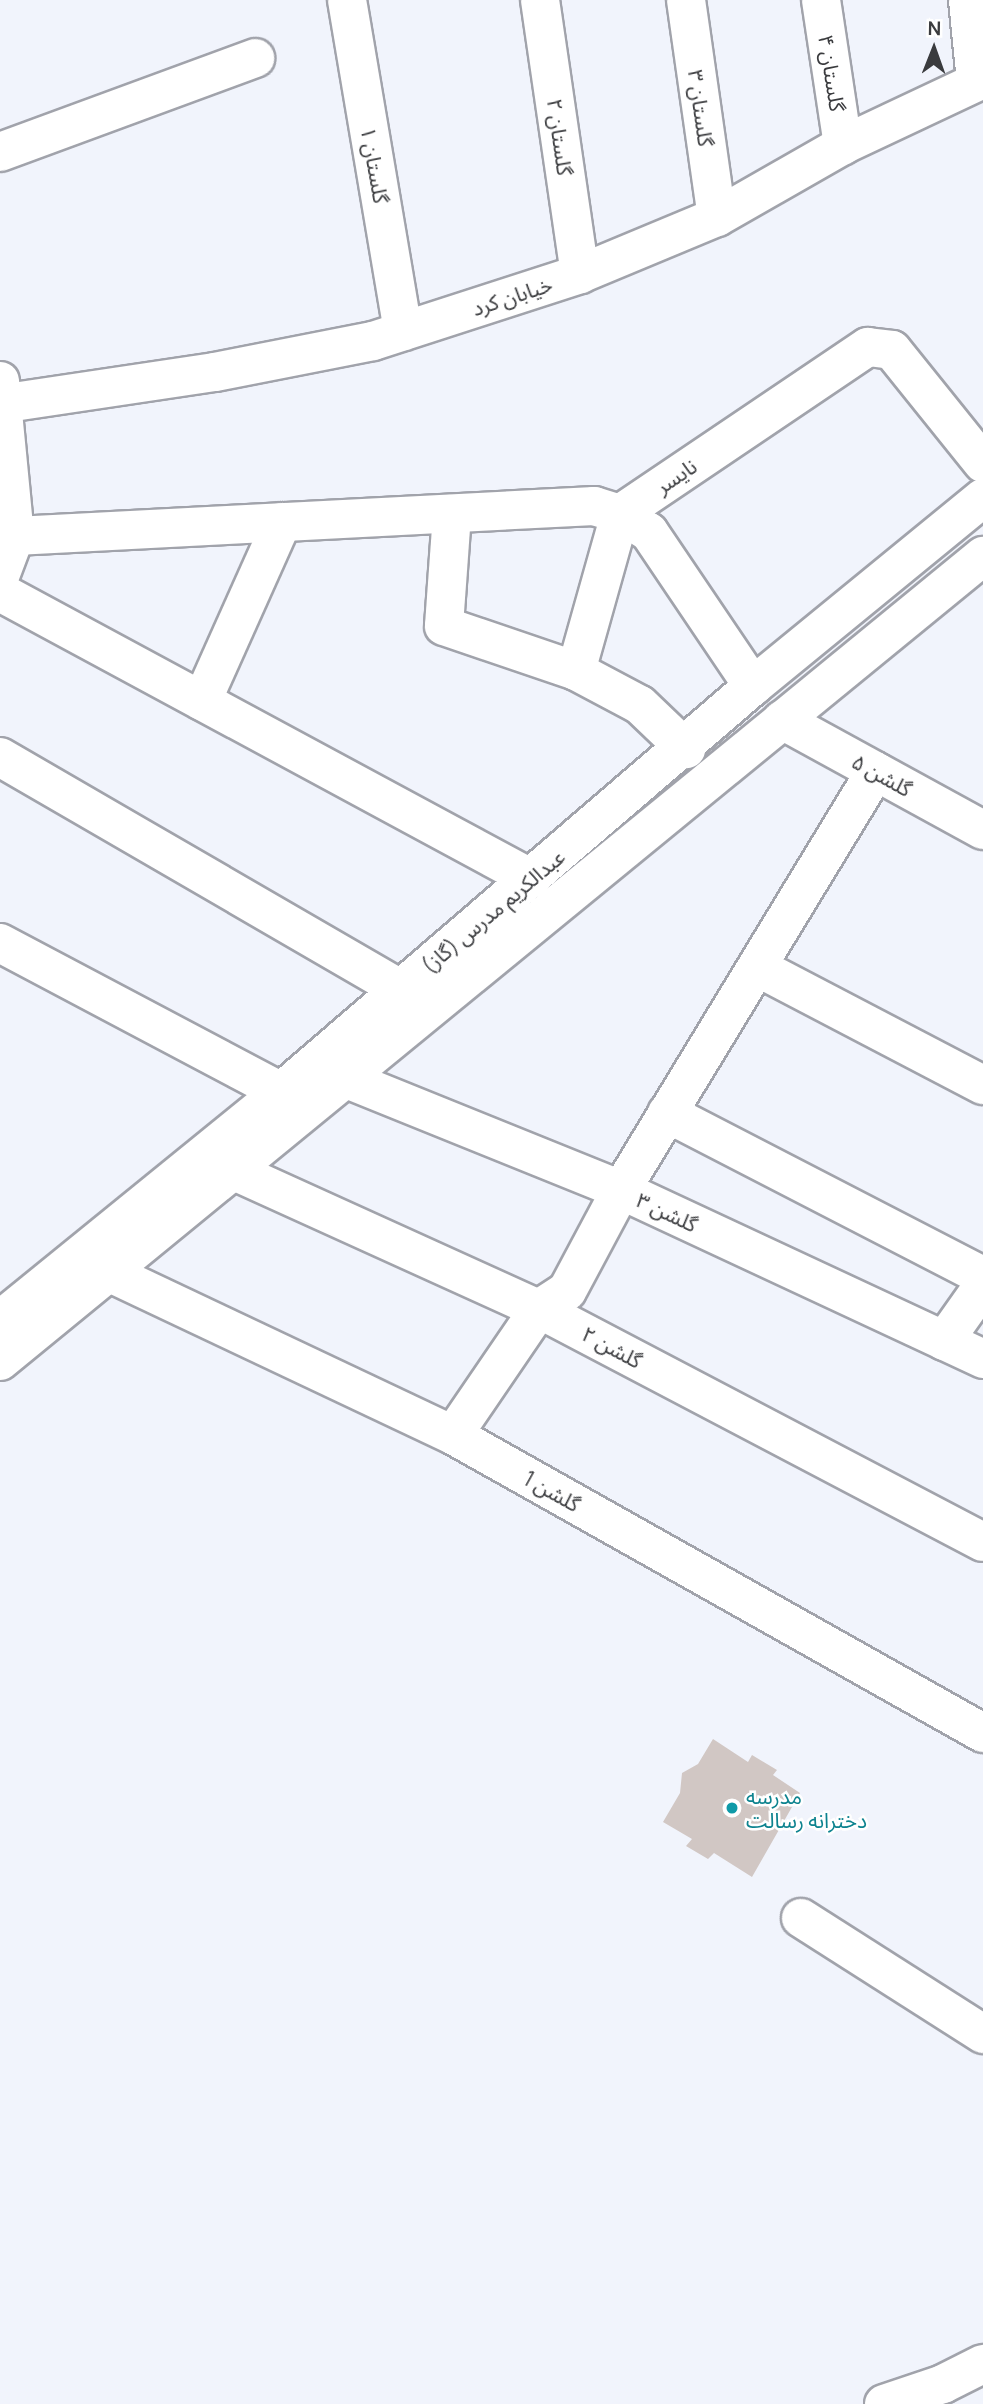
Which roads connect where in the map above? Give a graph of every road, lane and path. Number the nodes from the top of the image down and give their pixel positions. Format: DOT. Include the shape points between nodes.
graph roads {
  1 [pos="347,0"];
  2 [pos="540,0"];
  3 [pos="686,0"];
  4 [pos="821,0"];
  5 [pos="968,0"];
  6 [pos="254,58"];
  7 [pos="979,81"];
  8 [pos="843,145"];
  9 [pos="0,152"];
  10 [pos="716,217"];
  11 [pos="580,274"];
  12 [pos="403,331"];
  13 [pos="1,396"];
  14 [pos="983,463"];
  15 [pos="983,498"];
  16 [pos="452,514"];
  17 [pos="620,514"];
  18 [pos="282,522"];
  19 [pos="15,536"];
  20 [pos="983,556"];
  21 [pos="0,576"];
  22 [pos="0,592"];
  23 [pos="576,671"];
  24 [pos="753,686"];
  25 [pos="202,701"];
  26 [pos="782,720"];
  27 [pos="686,749"];
  28 [pos="0,757"];
  29 [pos="876,771"];
  30 [pos="983,830"];
  31 [pos="532,878"];
  32 [pos="0,943"];
  33 [pos="757,967"];
  34 [pos="401,989"];
  35 [pos="344,1078"];
  36 [pos="983,1085"];
  37 [pos="293,1102"];
  38 [pos="667,1113"];
  39 [pos="232,1170"];
  40 [pos="621,1191"];
  41 [pos="108,1272"];
  42 [pos="983,1276"];
  43 [pos="983,1286"];
  44 [pos="538,1309"];
  45 [pos="0,1320"];
  46 [pos="944,1341"];
  47 [pos="983,1359"];
  48 [pos="0,1362"];
  49 [pos="453,1435"];
  50 [pos="983,1542"];
  51 [pos="983,1733"];
  52 [pos="801,1917"];
  53 [pos="983,2034"];
  54 [pos="983,2364"];
  55 [pos="946,2394"];
  56 [pos="884,2404"];
  1 -- 12 [label="street, گلستان ۱"];
  2 -- 11 [label="street, گلستان ۲"];
  3 -- 10 [label="street, گلستان ۳"];
  4 -- 8 [label="street, گلستان ۴"];
  5 -- 7 [label="street"];
  6 -- 9 [label="street"];
  7 -- 8 [label="street, خیابان کرد"];
  8 -- 10 [label="street, خیابان کرد"];
  10 -- 11 [label="street, خیابان کرد"];
  11 -- 12 [label="street, خیابان کرد"];
  12 -- 13 [label="street, خیابان کرد" via="215,372"];
  13 -- 19 [label="street"];
  14 -- 17 [label="street, نایسر" via="892,350 868,347"];
  15 -- 24 [label="street, عبدالکریم مدرس (گاز)"];
  16 -- 17 [label="street" via="594,506"];
  16 -- 18 [label="street"];
  16 -- 23 [label="street" via="444,626"];
  17 -- 23 [label="street"];
  17 -- 24 [label="street" via="649,532"];
  18 -- 19 [label="street"];
  18 -- 25 [label="street"];
  19 -- 21 [label="street"];
  20 -- 26 [label="street, عبدالکریم مدرس (گاز)"];
  22 -- 25 [label="street"];
  23 -- 27 [label="street" via="640,705"];
  24 -- 26 [label="street"];
  24 -- 27 [label="street, عبدالکریم مدرس (گاز)"];
  25 -- 31 [label="street"];
  26 -- 29 [label="street, گلشن ۵"];
  26 -- 35 [label="street, عبدالکریم مدرس (گاز)"];
  27 -- 31 [label="street, عبدالکریم مدرس (گاز)"];
  28 -- 34 [label="street"];
  29 -- 30 [label="street, گلشن ۵"];
  29 -- 33 [label="street"];
  31 -- 34 [label="street, عبدالکریم مدرس (گاز)"];
  32 -- 37 [label="street"];
  33 -- 36 [label="street"];
  33 -- 38 [label="street"];
  34 -- 37 [label="street, عبدالکریم مدرس (گاز)"];
  35 -- 37 [label="street, عبدالکریم مدرس (گاز)"];
  35 -- 40 [label="street, گلشن ۳"];
  37 -- 39 [label="street, عبدالکریم مدرس (گاز)"];
  37 -- 45 [label="street, عبدالکریم مدرس (گاز)"];
  38 -- 40 [label="street"];
  38 -- 42 [label="street"];
  39 -- 41 [label="street, عبدالکریم مدرس (گاز)"];
  39 -- 44 [label="street, گلشن ۲"];
  40 -- 44 [label="street" via="567,1291"];
  40 -- 46 [label="street, گلشن ۳"];
  41 -- 48 [label="street, عبدالکریم مدرس (گاز)"];
  41 -- 49 [label="street, گلشن 1"];
  43 -- 46 [label="street"];
  44 -- 49 [label="street"];
  44 -- 50 [label="street, گلشن ۲"];
  46 -- 47 [label="street, گلشن ۳"];
  49 -- 51 [label="street, گلشن 1"];
  52 -- 53 [label="street"];
  54 -- 55 [label="street"];
  55 -- 56 [label="street"];
}
